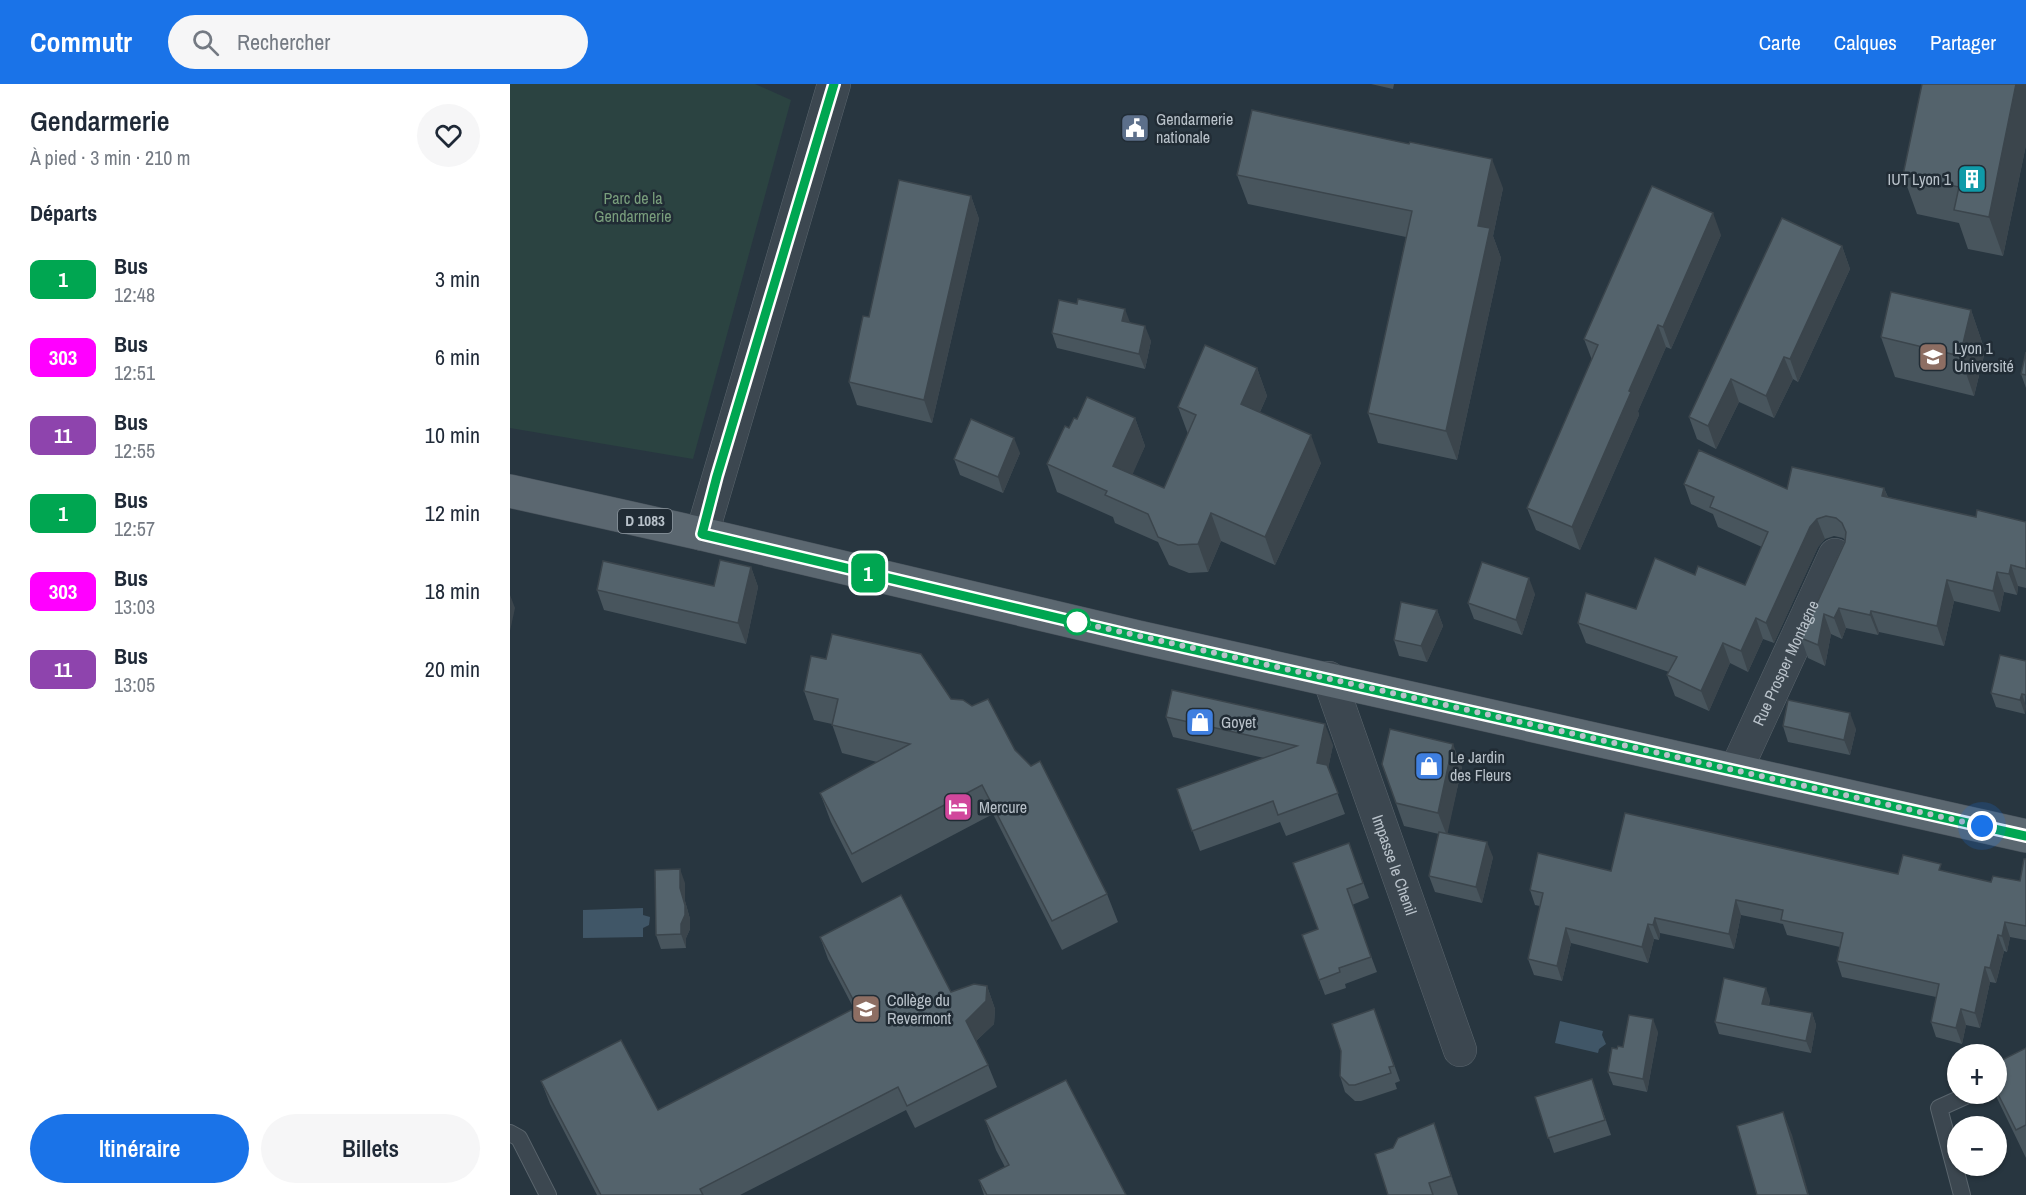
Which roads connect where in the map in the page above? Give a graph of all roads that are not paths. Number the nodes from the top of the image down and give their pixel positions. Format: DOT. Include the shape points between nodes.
graph roads {
  1 [pos="834,84"];
  2 [pos="510,492"];
  3 [pos="702,534"];
  4 [pos="1835,555"];
  5 [pos="1329,678"];
  6 [pos="1737,770"];
  7 [pos="2026,836"];
  8 [pos="1460,1050"];
  9 [pos="1947,1104"];
  10 [pos="510,1133"];
  11 [pos="549,1195"];
  12 [pos="1962,1195"];
  1 -- 3 [label="street"];
  2 -- 3 [label="main road, D 1083"];
  3 -- 5 [label="main road, D 1083"];
  4 -- 6 [label="street, Rue Prosper Montagne"];
  5 -- 6 [label="main road, D 1083"];
  5 -- 8 [label="street, Impasse le Chenil"];
  6 -- 7 [label="main road, D 1083"];
  9 -- 12 [label="lane" via="1938,1108"];
  10 -- 11 [label="lane" via="519,1138"];
}
